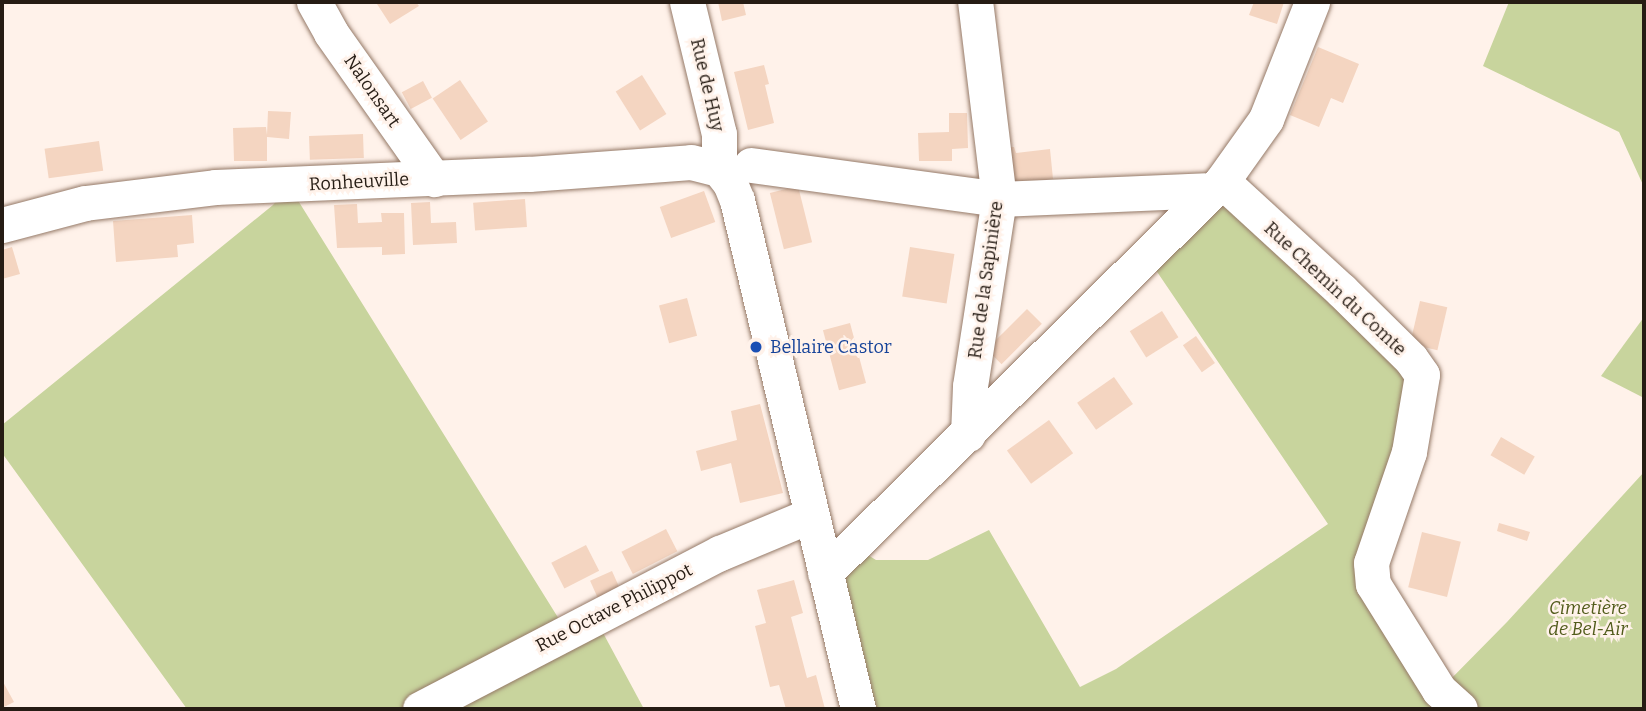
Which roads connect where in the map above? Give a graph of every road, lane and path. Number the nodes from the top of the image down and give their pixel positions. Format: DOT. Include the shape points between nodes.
graph roads {
  1 [pos="314,2"];
  2 [pos="687,2"];
  3 [pos="975,2"];
  4 [pos="1312,2"];
  5 [pos="735,167"];
  6 [pos="434,178"];
  7 [pos="1216,186"];
  8 [pos="999,199"];
  9 [pos="2,225"];
  10 [pos="968,434"];
  11 [pos="811,515"];
  12 [pos="825,573"];
  13 [pos="420,709"];
  14 [pos="858,709"];
  15 [pos="1460,709"];
  1 -- 6 [label="street, Nalonsart"];
  2 -- 5 [label="street, Rue de Huy" via="719,134"];
  3 -- 8 [label="street, Rue de la Sapinière"];
  4 -- 7 [label="street" via="1266,119"];
  5 -- 6 [label="street, Ronheuville" via="691,162"];
  5 -- 8 [label="street, Ronheuville"];
  5 -- 11 [label="street" via="730,183"];
  6 -- 9 [label="street, Ronheuville" via="215,187 85,203"];
  7 -- 8 [label="street, Ronheuville"];
  7 -- 10 [label="street"];
  7 -- 15 [label="street, Rue Chemin du Comte" via="1341,290 1422,375 1409,452 1371,563 1373,584 1439,690"];
  8 -- 10 [label="street, Rue de la Sapinière" via="970,386"];
  10 -- 12 [label="street"];
  11 -- 12 [label="street"];
  11 -- 13 [label="street, Rue Octave Philippot" via="720,553"];
  12 -- 14 [label="street"];
}
